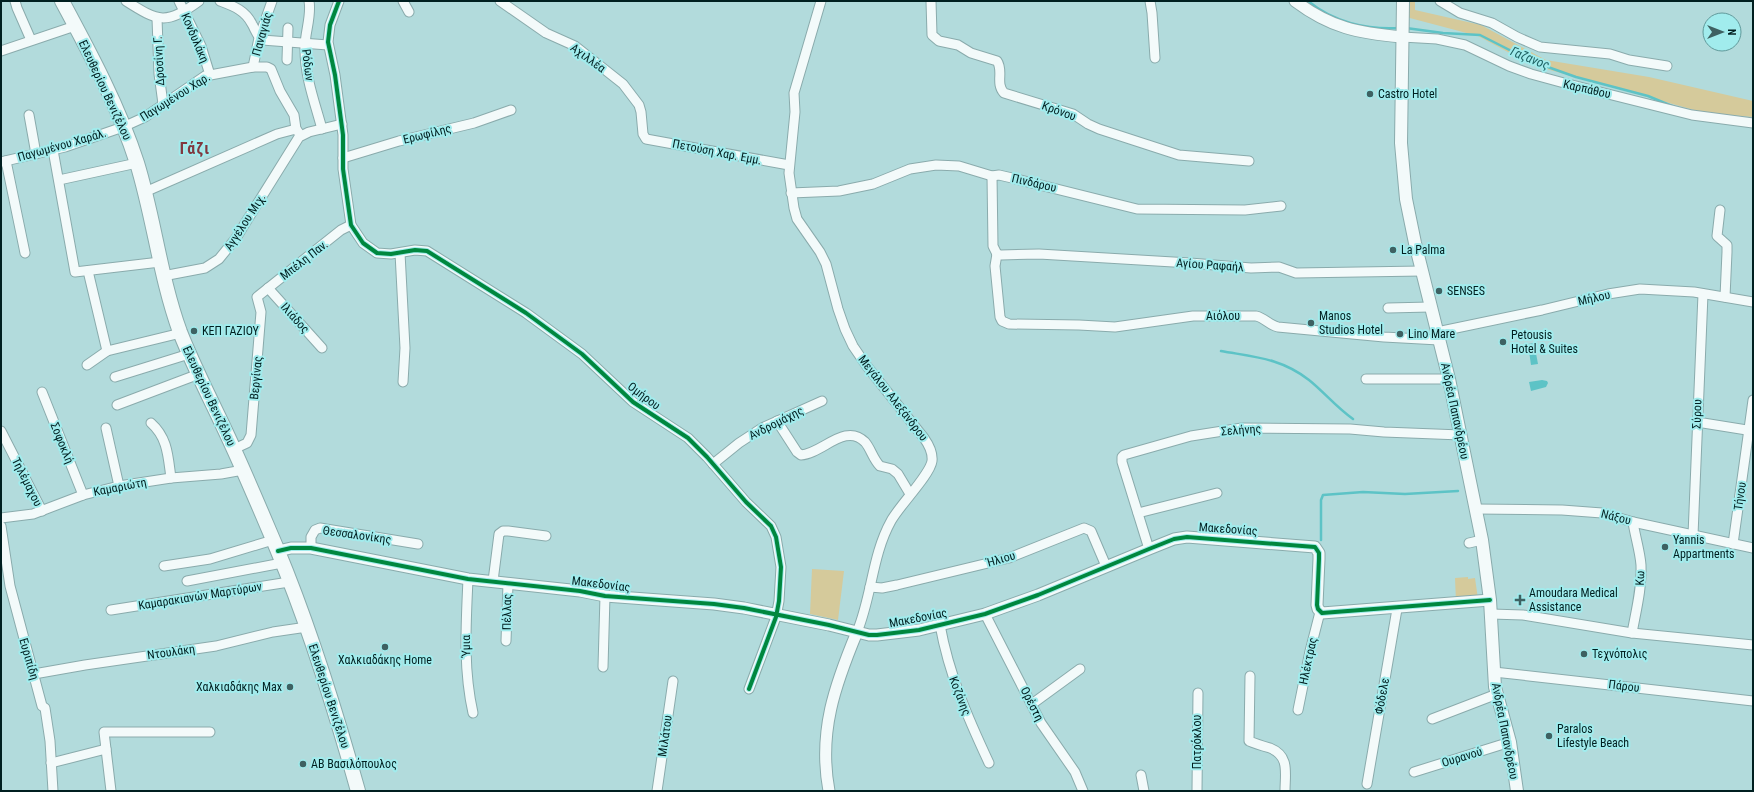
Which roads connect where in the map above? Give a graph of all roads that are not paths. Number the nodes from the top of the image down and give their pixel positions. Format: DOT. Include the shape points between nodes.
graph roads {
  1 [pos="15,1"];
  2 [pos="62,1"];
  3 [pos="126,1"];
  4 [pos="179,1"];
  5 [pos="199,1"];
  6 [pos="220,1"];
  7 [pos="272,1"];
  8 [pos="309,1"];
  9 [pos="339,1"];
  10 [pos="404,1"];
  11 [pos="500,1"];
  12 [pos="822,1"];
  13 [pos="931,1"];
  14 [pos="1150,1"];
  15 [pos="1294,1"];
  16 [pos="1440,1"];
  17 [pos="1402,5"];
  18 [pos="184,12"];
  19 [pos="409,12"];
  20 [pos="157,18"];
  21 [pos="75,26"];
  22 [pos="288,28"];
  23 [pos="1402,34"];
  24 [pos="259,38"];
  25 [pos="32,40"];
  26 [pos="286,42"];
  27 [pos="305,44"];
  28 [pos="328,45"];
  29 [pos="1,51"];
  30 [pos="1155,58"];
  31 [pos="287,60"];
  32 [pos="1667,66"];
  33 [pos="253,67"];
  34 [pos="210,75"];
  35 [pos="163,104"];
  36 [pos="511,110"];
  37 [pos="29,115"];
  38 [pos="342,124"];
  39 [pos="1753,124"];
  40 [pos="123,127"];
  41 [pos="322,129"];
  42 [pos="298,132"];
  43 [pos="646,139"];
  44 [pos="54,150"];
  45 [pos="36,154"];
  46 [pos="344,158"];
  47 [pos="4,161"];
  48 [pos="1249,161"];
  49 [pos="136,163"];
  50 [pos="789,165"];
  51 [pos="992,176"];
  52 [pos="59,180"];
  53 [pos="145,192"];
  54 [pos="790,193"];
  55 [pos="1281,206"];
  56 [pos="1720,210"];
  57 [pos="351,225"];
  58 [pos="25,253"];
  59 [pos="400,253"];
  60 [pos="997,254"];
  61 [pos="160,262"];
  62 [pos="88,271"];
  63 [pos="1422,271"];
  64 [pos="163,276"];
  65 [pos="268,288"];
  66 [pos="1703,294"];
  67 [pos="257,297"];
  68 [pos="1725,297"];
  69 [pos="1753,302"];
  70 [pos="1430,307"];
  71 [pos="1388,308"];
  72 [pos="181,333"];
  73 [pos="1438,336"];
  74 [pos="322,348"];
  75 [pos="108,351"];
  76 [pos="190,354"];
  77 [pos="87,365"];
  78 [pos="199,374"];
  79 [pos="115,378"];
  80 [pos="1366,379"];
  81 [pos="1449,379"];
  82 [pos="403,382"];
  83 [pos="42,392"];
  84 [pos="1753,400"];
  85 [pos="822,401"];
  86 [pos="117,405"];
  87 [pos="777,421"];
  88 [pos="1697,422"];
  89 [pos="151,423"];
  90 [pos="106,428"];
  91 [pos="1,431"];
  92 [pos="1751,431"];
  93 [pos="1461,435"];
  94 [pos="234,449"];
  95 [pos="713,464"];
  96 [pos="243,470"];
  97 [pos="171,478"];
  98 [pos="119,486"];
  99 [pos="1216,493"];
  100 [pos="910,494"];
  101 [pos="83,495"];
  102 [pos="1476,509"];
  103 [pos="42,511"];
  104 [pos="1138,513"];
  105 [pos="1,518"];
  106 [pos="1633,522"];
  107 [pos="1,526"];
  108 [pos="1693,535"];
  109 [pos="546,536"];
  110 [pos="1482,540"];
  111 [pos="1469,543"];
  112 [pos="418,544"];
  113 [pos="1733,544"];
  114 [pos="311,548"];
  115 [pos="1753,548"];
  116 [pos="1149,549"];
  117 [pos="278,552"];
  118 [pos="164,566"];
  119 [pos="1106,566"];
  120 [pos="468,579"];
  121 [pos="187,581"];
  122 [pos="493,581"];
  123 [pos="289,582"];
  124 [pos="508,584"];
  125 [pos="870,587"];
  126 [pos="605,596"];
  127 [pos="1490,600"];
  128 [pos="1397,609"];
  129 [pos="111,610"];
  130 [pos="1320,612"];
  131 [pos="777,614"];
  132 [pos="985,614"];
  133 [pos="1491,614"];
  134 [pos="940,625"];
  135 [pos="307,627"];
  136 [pos="857,632"];
  137 [pos="1632,633"];
  138 [pos="506,641"];
  139 [pos="1753,645"];
  140 [pos="603,666"];
  141 [pos="1080,669"];
  142 [pos="1494,672"];
  143 [pos="34,674"];
  144 [pos="1250,676"];
  145 [pos="673,681"];
  146 [pos="749,690"];
  147 [pos="1198,693"];
  148 [pos="1497,694"];
  149 [pos="1753,701"];
  150 [pos="1032,704"];
  151 [pos="1298,710"];
  152 [pos="473,713"];
  153 [pos="1432,719"];
  154 [pos="210,732"];
  155 [pos="1510,742"];
  156 [pos="106,749"];
  157 [pos="51,763"];
  158 [pos="989,764"];
  159 [pos="1414,772"];
  160 [pos="1141,775"];
  161 [pos="1367,784"];
  162 [pos="53,791"];
  163 [pos="111,791"];
  164 [pos="358,791"];
  165 [pos="657,791"];
  166 [pos="829,791"];
  167 [pos="1083,791"];
  168 [pos="1144,791"];
  169 [pos="1197,791"];
  170 [pos="1285,791"];
  171 [pos="1517,791"];
  1 -- 25 [label="street"];
  2 -- 21 [label="main road, Ελευθερίου Βενιζέλου"];
  3 -- 20 [label="street"];
  4 -- 18 [label="street, Κονδυλάκη"];
  5 -- 18 [label="street"];
  6 -- 24 [label="street" via="244,12"];
  7 -- 24 [label="street, Παναγιάς"];
  8 -- 27 [label="street, Ρόδων" via="310,12"];
  9 -- 28 [label="street" via="330,25"];
  10 -- 19 [label="street"];
  11 -- 43 [label="street, Αχιλλέα" via="546,33 575,46 623,84 639,105"];
  12 -- 50 [label="street, Μεγάλου Αλεξάνδρου" via="795,88"];
  13 -- 48 [label="street, Κρόνου" via="932,35 939,41 958,45 971,54 997,61 1000,66 999,84 1002,92 1074,114 1099,129 1179,155"];
  14 -- 30 [label="street"];
  15 -- 23 [label="street" via="1324,20 1348,30 1377,35"];
  16 -- 32 [label="street" via="1460,13 1492,23 1540,47 1610,54"];
  17 -- 23 [label="main road, Ανδρέα Παπανδρέου"];
  18 -- 20 [label="street" via="168,18"];
  18 -- 34 [label="street, Κονδυλάκη" via="201,46"];
  20 -- 35 [label="street, Δροσίνη Γ."];
  21 -- 25 [label="street"];
  21 -- 40 [label="main road, Ελευθερίου Βενιζέλου"];
  22 -- 26 [label="street"];
  23 -- 39 [label="street, Καρπάθου" via="1465,44 1509,66 1564,83 1692,115"];
  23 -- 63 [label="main road, Ανδρέα Παπανδρέου" via="1402,166 1408,212"];
  24 -- 26 [label="street"];
  24 -- 33 [label="street, Παναγιάς"];
  25 -- 29 [label="street"];
  26 -- 27 [label="street"];
  26 -- 31 [label="street"];
  27 -- 28 [label="street"];
  27 -- 41 [label="street, Ρόδων" via="306,71"];
  28 -- 38 [label="street"];
  33 -- 34 [label="street, Παγωμένου Χαρ."];
  33 -- 42 [label="street" via="271,69 294,115"];
  34 -- 35 [label="street, Παγωμένου Χαρ."];
  35 -- 40 [label="street, Παγωμένου Χαρ." via="145,117"];
  36 -- 46 [label="street, Ερωφίλης" via="474,123 399,141"];
  37 -- 45 [label="street"];
  38 -- 41 [label="street"];
  38 -- 46 [label="street"];
  40 -- 44 [label="street, Παγωμένου Χαράλ."];
  40 -- 49 [label="main road, Ελευθερίου Βενιζέλου"];
  41 -- 42 [label="street"];
  42 -- 53 [label="street" via="284,131"];
  42 -- 64 [label="street, Αγγέλου Μιχ." via="294,144 236,238 219,259 205,268"];
  43 -- 50 [label="street, Πετούση Χαρ. Εμμ."];
  44 -- 45 [label="street, Παγωμένου Χαράλ."];
  44 -- 52 [label="street"];
  45 -- 47 [label="street, Παγωμένου Χαράλ."];
  46 -- 57 [label="street" via="343,173"];
  47 -- 58 [label="street"];
  49 -- 52 [label="street"];
  49 -- 53 [label="main road, Ελευθερίου Βενιζέλου"];
  50 -- 54 [label="street, Μεγάλου Αλεξάνδρου"];
  51 -- 54 [label="street, Πινδάρου" via="959,166 936,165 910,169 873,184 840,191"];
  51 -- 55 [label="street, Πινδάρου" via="1012,178 1137,209 1245,210"];
  51 -- 60 [label="street" via="993,246"];
  52 -- 62 [label="street" via="76,272"];
  53 -- 61 [label="main road, Ελευθερίου Βενιζέλου"];
  54 -- 100 [label="street, Μεγάλου Αλεξάνδρου" via="797,219 820,252 829,271 838,309 853,346 930,448 930,469"];
  56 -- 68 [label="street" via="1717,236 1727,245 1728,252"];
  57 -- 59 [label="street, Ομήρου" via="360,240 371,250 381,254"];
  57 -- 65 [label="street, Μπέλη Παν." via="341,230"];
  59 -- 82 [label="street" via="405,340"];
  59 -- 95 [label="street, Ομήρου" via="427,251 504,298 582,354 633,402 688,438"];
  60 -- 63 [label="street, Αγίου Ραφαήλ" via="1039,254 1251,268 1279,267 1296,273"];
  60 -- 73 [label="street, Αιόλου" via="995,266 1000,317 1004,324 1115,327 1193,316 1256,316 1278,327 1384,337"];
  61 -- 62 [label="street"];
  61 -- 64 [label="main road, Ελευθερίου Βενιζέλου"];
  62 -- 75 [label="street"];
  63 -- 70 [label="main road, Ανδρέα Παπανδρέου"];
  64 -- 72 [label="main road, Ελευθερίου Βενιζέλου"];
  65 -- 67 [label="street, Μπέλη Παν."];
  65 -- 74 [label="street, Ιλιάδος"];
  66 -- 68 [label="street, Μήλου"];
  66 -- 73 [label="street, Μήλου" via="1640,289 1608,294"];
  66 -- 88 [label="street, Σύρου"];
  67 -- 94 [label="street, Βεργίνας" via="261,312 250,435 247,443"];
  68 -- 69 [label="street, Μήλου"];
  70 -- 71 [label="street"];
  70 -- 73 [label="main road, Ανδρέα Παπανδρέου"];
  72 -- 75 [label="street"];
  72 -- 76 [label="main road, Ελευθερίου Βενιζέλου"];
  73 -- 81 [label="main road, Ανδρέα Παπανδρέου"];
  75 -- 77 [label="street"];
  76 -- 78 [label="main road, Ελευθερίου Βενιζέλου"];
  76 -- 79 [label="street"];
  78 -- 86 [label="street"];
  78 -- 94 [label="main road, Ελευθερίου Βενιζέλου"];
  80 -- 81 [label="street"];
  81 -- 93 [label="main road, Ανδρέα Παπανδρέου"];
  83 -- 101 [label="street, Σοφοκλή"];
  84 -- 92 [label="street, Τήνου"];
  85 -- 87 [label="street, Ανδρομάχης"];
  87 -- 95 [label="street, Ανδρομάχης" via="749,436"];
  87 -- 100 [label="street" via="801,455 846,435 859,438 869,447 880,466 892,469 898,474"];
  88 -- 92 [label="street"];
  88 -- 108 [label="street, Σύρου"];
  89 -- 97 [label="street" via="165,440"];
  90 -- 98 [label="street"];
  91 -- 103 [label="street, Τηλέμαχου"];
  92 -- 113 [label="street, Τήνου"];
  93 -- 102 [label="main road, Ανδρέα Παπανδρέου"];
  93 -- 104 [label="street, Σελήνης" via="1350,429 1242,428 1191,436 1122,457"];
  94 -- 96 [label="main road, Ελευθερίου Βενιζέλου"];
  95 -- 131 [label="street, Ομήρου" via="775,532 781,567"];
  96 -- 97 [label="street, Καμαριώτη" via="228,474"];
  96 -- 117 [label="main road, Ελευθερίου Βενιζέλου"];
  97 -- 98 [label="street, Καμαριώτη"];
  98 -- 101 [label="street, Καμαριώτη"];
  99 -- 104 [label="street"];
  100 -- 125 [label="street, Μεγάλου Αλεξάνδρου" via="884,535"];
  101 -- 103 [label="street, Καμαριώτη"];
  102 -- 106 [label="street, Νάξου" via="1594,512"];
  102 -- 110 [label="main road, Ανδρέα Παπανδρέου"];
  103 -- 105 [label="street, Καμαριώτη"];
  104 -- 116 [label="street, Σελήνης"];
  106 -- 108 [label="street, Νάξου"];
  106 -- 137 [label="street, Κω" via="1641,575"];
  107 -- 143 [label="street, Ευριπίδη" via="10,586"];
  108 -- 113 [label="street, Νάξου"];
  109 -- 122 [label="street" via="502,531 499,534"];
  110 -- 111 [label="street"];
  110 -- 127 [label="main road, Ανδρέα Παπανδρέου"];
  112 -- 114 [label="street, Θεσσαλονίκης" via="320,528 311,538"];
  113 -- 115 [label="street, Νάξου"];
  114 -- 117 [label="street, Μακεδονίας" via="291,548"];
  114 -- 120 [label="street, Μακεδονίας"];
  116 -- 119 [label="street, Μακεδονίας"];
  116 -- 130 [label="street, Μακεδονίας" via="1174,539 1187,537 1315,547 1319,553 1317,605"];
  117 -- 118 [label="street"];
  117 -- 121 [label="street"];
  117 -- 123 [label="main road, Ελευθερίου Βενιζέλου"];
  119 -- 125 [label="street, Ήλιου" via="1091,531 1084,528 1009,558 897,586"];
  119 -- 132 [label="street, Μακεδονίας"];
  120 -- 122 [label="street, Μακεδονίας"];
  120 -- 152 [label="street, Ύμια" via="466,658"];
  122 -- 124 [label="street, Μακεδονίας"];
  123 -- 129 [label="street, Καμαρακιανών Μαρτύρων"];
  123 -- 135 [label="main road, Ελευθερίου Βενιζέλου"];
  124 -- 126 [label="street, Μακεδονίας"];
  124 -- 138 [label="street, Πέλλας"];
  125 -- 136 [label="street, Μεγάλου Αλεξάνδρου"];
  126 -- 131 [label="street, Μακεδονίας" via="714,604"];
  126 -- 140 [label="street"];
  127 -- 128 [label="street"];
  127 -- 133 [label="main road, Ανδρέα Παπανδρέου"];
  128 -- 130 [label="street" via="1327,614"];
  128 -- 161 [label="street, Φόδελε"];
  130 -- 151 [label="street, Ηλέκτρας"];
  131 -- 136 [label="street, Μακεδονίας"];
  131 -- 146 [label="street, Ομήρου"];
  132 -- 134 [label="street, Μακεδονίας"];
  132 -- 150 [label="street, Ορέστη"];
  133 -- 137 [label="street" via="1540,617"];
  133 -- 142 [label="main road, Ανδρέα Παπανδρέου"];
  134 -- 136 [label="street, Μακεδονίας" via="882,635"];
  134 -- 158 [label="street, Κοζάνης" via="953,678"];
  135 -- 143 [label="street, Ντουλάκη" via="273,632 216,646 85,664"];
  135 -- 164 [label="main road, Ελευθερίου Βενιζέλου" via="327,684"];
  136 -- 166 [label="street, Μεγάλου Αλεξάνδρου" via="831,706 826,754"];
  137 -- 139 [label="street"];
  141 -- 150 [label="street"];
  142 -- 148 [label="main road, Ανδρέα Παπανδρέου"];
  142 -- 149 [label="street, Πάρου"];
  143 -- 157 [label="street, Ευριπίδη" via="42,706 45,708"];
  144 -- 170 [label="street" via="1249,741 1274,750 1283,757"];
  145 -- 165 [label="street, Μιλάτου"];
  147 -- 169 [label="street, Πατρόκλου"];
  148 -- 153 [label="street"];
  148 -- 155 [label="main road, Ανδρέα Παπανδρέου"];
  150 -- 167 [label="street, Ορέστη" via="1047,733 1075,772"];
  154 -- 156 [label="street" via="104,732"];
  155 -- 159 [label="street, Ουρανού"];
  155 -- 171 [label="main road, Ανδρέα Παπανδρέου"];
  156 -- 157 [label="street"];
  156 -- 163 [label="street"];
  157 -- 162 [label="street, Ευριπίδη"];
  160 -- 168 [label="street"];
}
